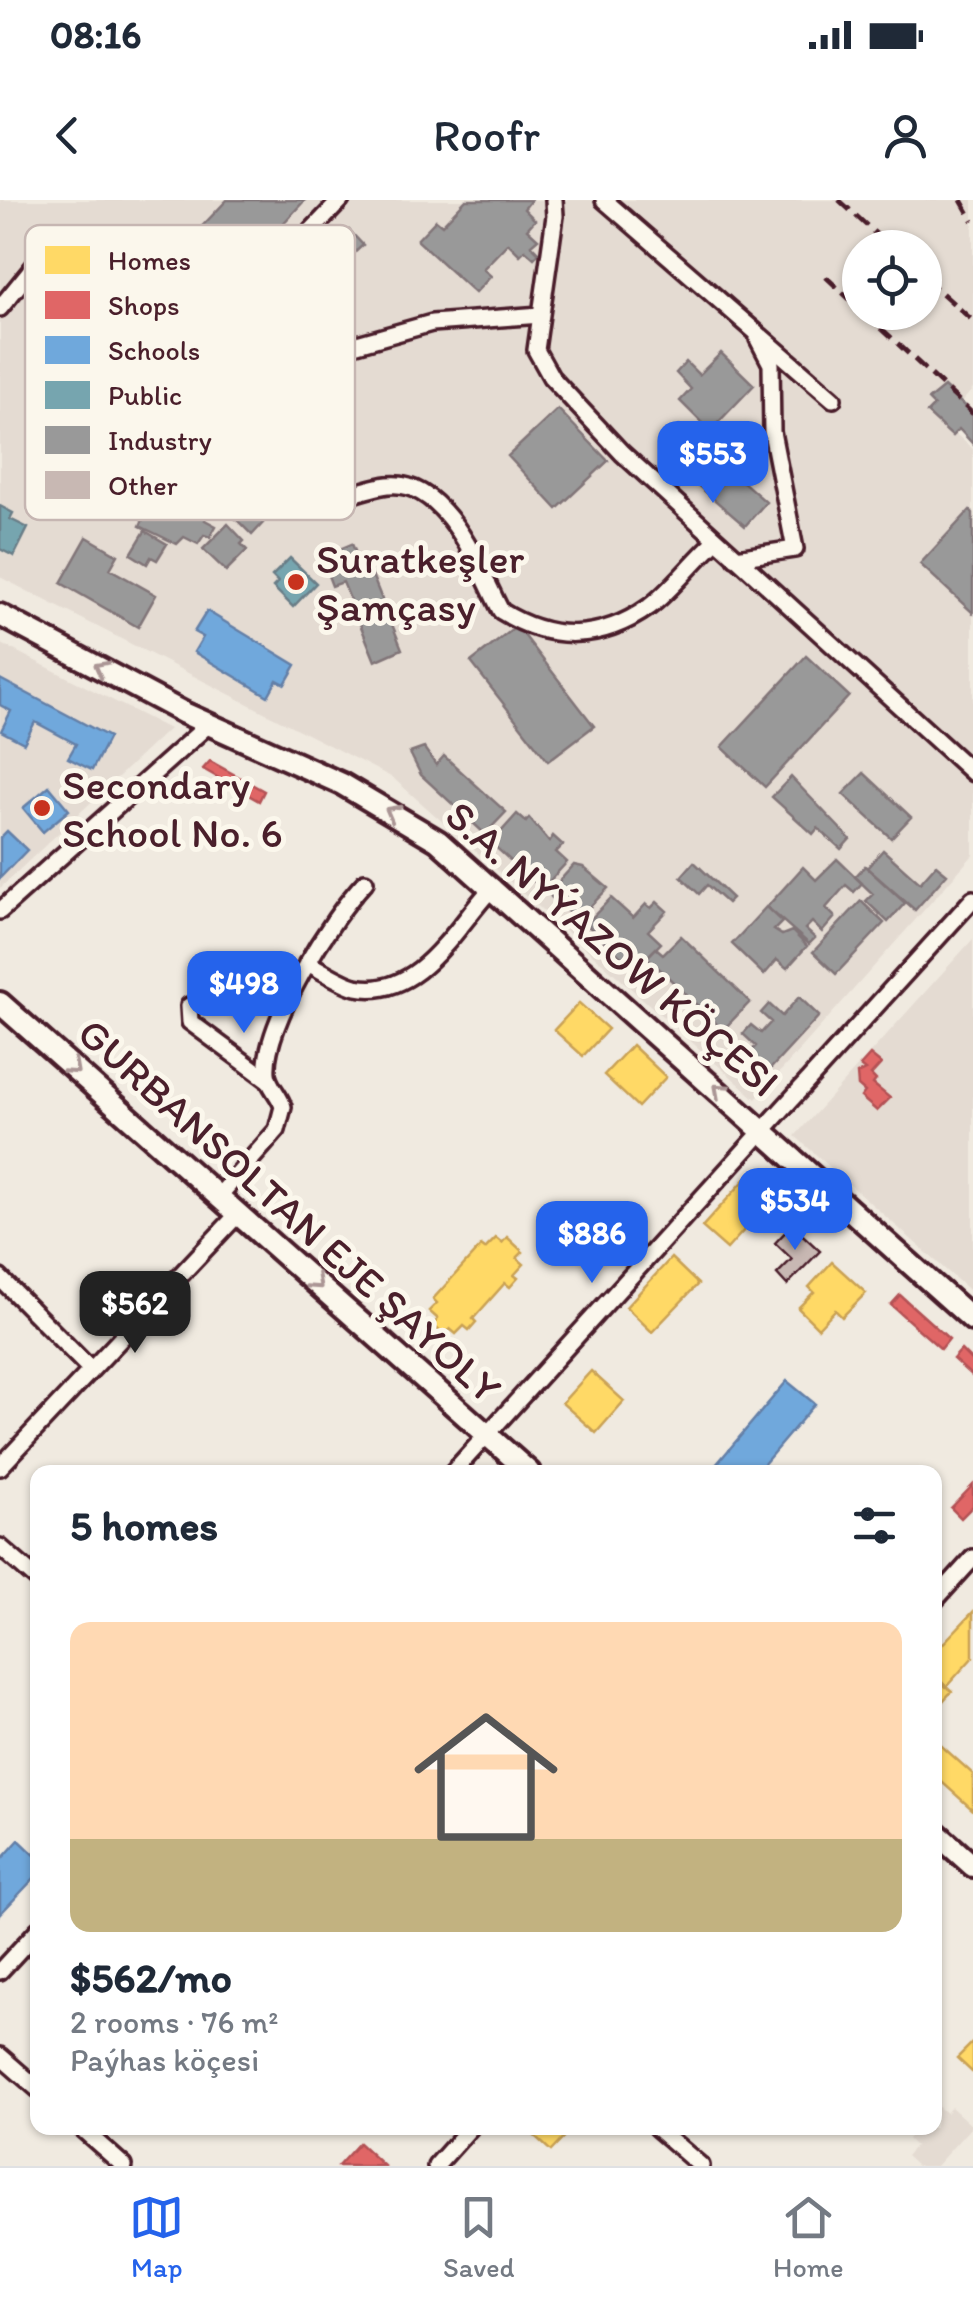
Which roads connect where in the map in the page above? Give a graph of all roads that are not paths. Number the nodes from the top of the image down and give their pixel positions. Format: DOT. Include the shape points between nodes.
graph roads {
  1 [pos="341,200"];
  2 [pos="554,200"];
  3 [pos="604,200"];
  4 [pos="317,225"];
  5 [pos="25,277"];
  6 [pos="0,308"];
  7 [pos="541,315"];
  8 [pos="752,328"];
  9 [pos="355,345"];
  10 [pos="834,398"];
  11 [pos="355,495"];
  12 [pos="717,540"];
  13 [pos="736,558"];
  14 [pos="0,614"];
  15 [pos="209,724"];
  16 [pos="973,773"];
  17 [pos="365,882"];
  18 [pos="494,886"];
  19 [pos="973,899"];
  20 [pos="0,910"];
  21 [pos="307,962"];
  22 [pos="0,1003"];
  23 [pos="189,1006"];
  24 [pos="267,1079"];
  25 [pos="764,1130"];
  26 [pos="218,1197"];
  27 [pos="238,1214"];
  28 [pos="0,1278"];
  29 [pos="973,1320"];
  30 [pos="91,1370"];
  31 [pos="487,1435"];
  32 [pos="459,1465"];
  33 [pos="521,1465"];
  34 [pos="0,1467"];
  35 [pos="0,1546"];
  36 [pos="973,1558"];
  37 [pos="30,1573"];
  38 [pos="942,1592"];
  39 [pos="942,1838"];
  40 [pos="973,1866"];
  41 [pos="30,1939"];
  42 [pos="0,1971"];
  43 [pos="0,2056"];
  44 [pos="30,2082"];
  45 [pos="89,2135"];
  46 [pos="464,2135"];
  47 [pos="664,2135"];
  48 [pos="124,2166"];
  49 [pos="436,2166"];
  50 [pos="701,2166"];
  1 -- 4 [label="street"];
  2 -- 7 [label="street"];
  3 -- 8 [label="street"];
  5 -- 6 [label="street"];
  7 -- 9 [label="street" via="432,323"];
  7 -- 12 [label="street" via="536,350 551,377"];
  8 -- 10 [label="street"];
  8 -- 13 [label="street" via="771,364 772,432 796,549"];
  11 -- 12 [label="street" via="391,484 421,494 449,514 500,611 566,637 600,630 650,606"];
  12 -- 13 [label="street"];
  13 -- 16 [label="street"];
  15 -- 14 [label="main road, S.A. NYÝAZOW KÖÇESI, one-way"];
  18 -- 15 [label="main road, S.A. NYÝAZOW KÖÇESI, one-way" via="403,818"];
  15 -- 20 [label="street"];
  17 -- 21 [label="street"];
  18 -- 21 [label="street" via="436,957 410,975 354,986"];
  25 -- 18 [label="main road, S.A. NYÝAZOW KÖÇESI, one-way"];
  19 -- 25 [label="street"];
  21 -- 24 [label="street"];
  22 -- 26 [label="main road, GURBANSOLTAN EJE ŞAYOLY, one-way"];
  23 -- 24 [label="street" via="190,1022 202,1034"];
  24 -- 26 [label="street" via="282,1100 282,1118"];
  25 -- 29 [label="main road, S.A. NYÝAZOW KÖÇESI"];
  25 -- 31 [label="street"];
  26 -- 27 [label="main road, GURBANSOLTAN EJE ŞAYOLY"];
  27 -- 30 [label="street"];
  27 -- 31 [label="main road, GURBANSOLTAN EJE ŞAYOLY, one-way"];
  28 -- 30 [label="street"];
  30 -- 34 [label="street"];
  31 -- 32 [label="street"];
  31 -- 33 [label="main road, GURBANSOLTAN EJE ŞAYOLY"];
  35 -- 37 [label="street"];
  36 -- 38 [label="street"];
  39 -- 40 [label="main road"];
  41 -- 42 [label="street"];
  43 -- 44 [label="street"];
  45 -- 48 [label="street"];
  46 -- 49 [label="street"];
  47 -- 50 [label="street"];
}
